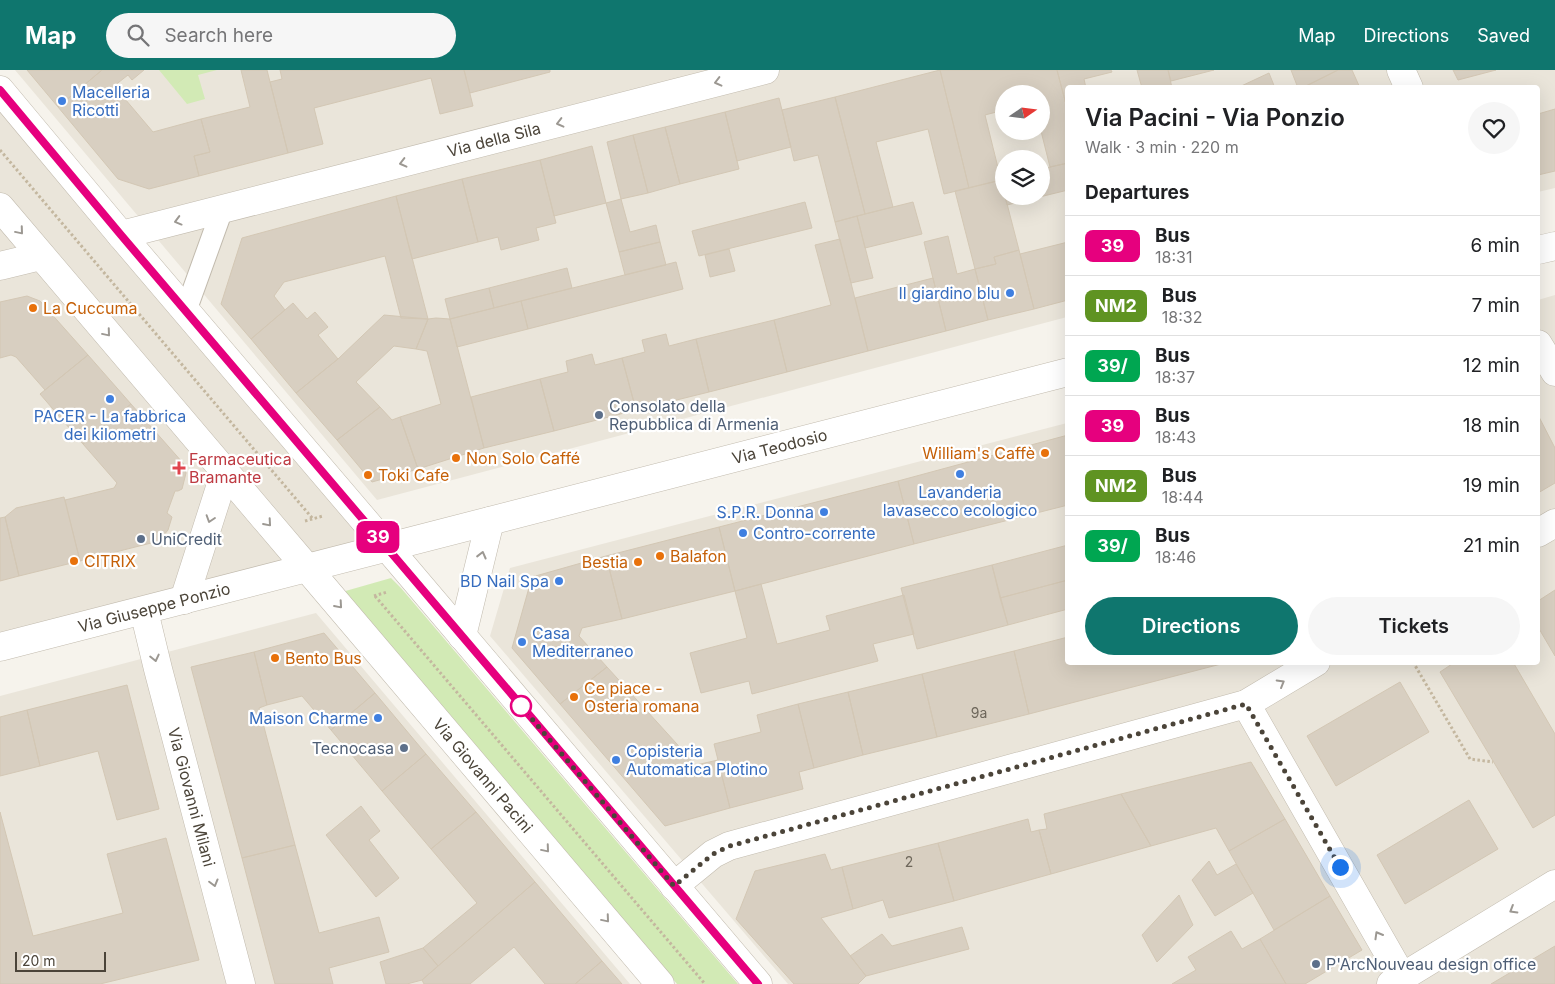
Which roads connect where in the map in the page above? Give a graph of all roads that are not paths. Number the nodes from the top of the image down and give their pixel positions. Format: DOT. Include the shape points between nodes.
graph roads {
  1 [pos="765,70"];
  2 [pos="1401,70"];
  3 [pos="1408,85"];
  4 [pos="0,90"];
  5 [pos="0,207"];
  6 [pos="222,210"];
  7 [pos="121,235"];
  8 [pos="1555,246"];
  9 [pos="1540,250"];
  10 [pos="41,256"];
  11 [pos="0,266"];
  12 [pos="186,310"];
  13 [pos="1540,347"];
  14 [pos="1555,372"];
  15 [pos="1065,373"];
  16 [pos="226,472"];
  17 [pos="490,520"];
  18 [pos="1555,523"];
  19 [pos="1540,532"];
  20 [pos="387,548"];
  21 [pos="307,568"];
  22 [pos="184,600"];
  23 [pos="144,610"];
  24 [pos="462,636"];
  25 [pos="0,647"];
  26 [pos="1311,665"];
  27 [pos="1246,704"];
  28 [pos="1555,884"];
  29 [pos="674,886"];
  30 [pos="1396,980"];
  31 [pos="241,984"];
  32 [pos="660,984"];
  33 [pos="758,984"];
  1 -- 6 [label="street, Via della Sila, one-way"];
  2 -- 3 [label="street"];
  4 -- 7 [label="street"];
  5 -- 10 [label="street, Via Giovanni Pacini, one-way"];
  6 -- 7 [label="street, Via della Sila, one-way"];
  6 -- 12 [label="street"];
  7 -- 12 [label="street"];
  8 -- 9 [label="street"];
  10 -- 11 [label="street"];
  10 -- 16 [label="street, Via Giovanni Pacini, one-way"];
  12 -- 20 [label="street"];
  13 -- 14 [label="street"];
  15 -- 17 [label="street, Via Teodosio"];
  16 -- 21 [label="street, Via Giovanni Pacini, one-way"];
  16 -- 22 [label="street, one-way"];
  17 -- 20 [label="street, Via Teodosio"];
  24 -- 17 [label="street, one-way"];
  18 -- 19 [label="street"];
  20 -- 21 [label="street"];
  20 -- 24 [label="street"];
  21 -- 22 [label="street, Via Giuseppe Ponzio"];
  21 -- 32 [label="street, Via Giovanni Pacini, one-way"];
  22 -- 23 [label="street, Via Giuseppe Ponzio"];
  23 -- 25 [label="street, Via Giuseppe Ponzio"];
  23 -- 31 [label="street, Via Giovanni Milani, one-way"];
  24 -- 29 [label="street"];
  27 -- 26 [label="street, one-way"];
  27 -- 29 [label="street" via="730,846 713,854"];
  30 -- 27 [label="street, one-way"];
  28 -- 30 [label="street, one-way"];
  29 -- 33 [label="street"];
}
